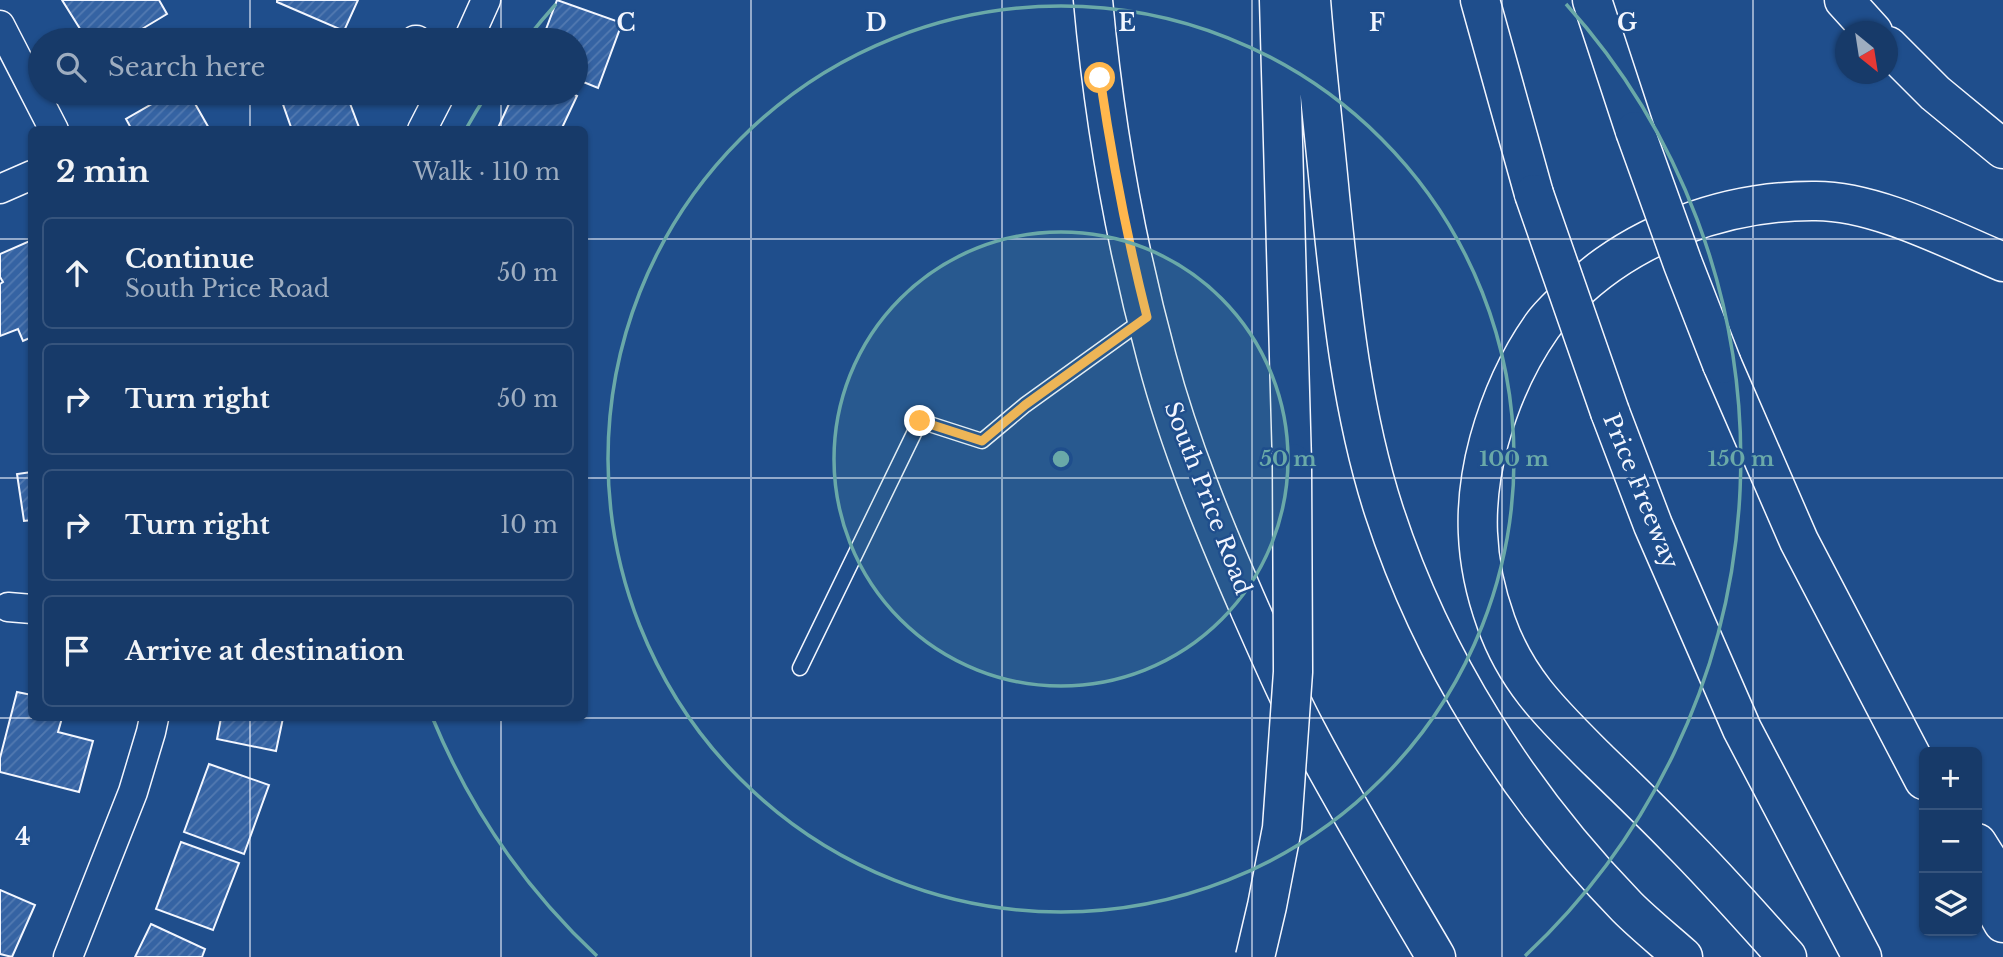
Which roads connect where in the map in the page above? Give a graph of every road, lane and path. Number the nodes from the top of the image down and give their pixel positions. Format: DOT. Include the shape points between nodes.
graph roads {
  1 [pos="486,0"];
  2 [pos="1093,0"];
  3 [pos="1279,0"];
  4 [pos="1311,0"];
  5 [pos="1480,0"];
  6 [pos="1592,0"];
  7 [pos="1844,0"];
  8 [pos="1863,21"];
  9 [pos="0,25"];
  10 [pos="473,28"];
  11 [pos="1898,56"];
  12 [pos="28,79"];
  13 [pos="41,105"];
  14 [pos="435,105"];
  15 [pos="52,126"];
  16 [pos="424,126"];
  17 [pos="2003,149"];
  18 [pos="28,177"];
  19 [pos="0,189"];
  20 [pos="2003,262"];
  21 [pos="1147,317"];
  22 [pos="1850,640"];
  23 [pos="800,668"];
  24 [pos="153,721"];
  25 [pos="1919,751"];
  26 [pos="1919,771"];
  27 [pos="1982,850"];
  28 [pos="2003,884"];
  29 [pos="1982,886"];
  30 [pos="2003,923"];
  31 [pos="68,957"];
  32 [pos="1255,957"];
  33 [pos="1436,957"];
  34 [pos="1683,957"];
  35 [pos="1787,957"];
  36 [pos="1862,957"];
  1 -- 10 [label="street"];
  2 -- 21 [label="main road, South Price Road" via="1114,170"];
  3 -- 32 [label="main road, bridge" via="1293,672 1283,816"];
  4 -- 34 [label="main road" via="1352,380 1384,510 1404,565 1459,682 1529,791 1628,908"];
  5 -- 36 [label="main road, Price Freeway, bridge" via="1534,194 1653,525 1742,729"];
  6 -- 22 [label="main road, bridge" via="1635,131 1722,364 1799,541"];
  7 -- 8 [label="main road"];
  9 -- 12 [label="street"];
  11 -- 17 [label="main road"];
  13 -- 15 [label="street"];
  14 -- 16 [label="street"];
  18 -- 19 [label="street"];
  20 -- 35 [label="main road" via="1863,207 1819,201 1764,204 1713,215 1621,254 1585,282 1544,323 1523,355 1493,427 1476,523 1485,590 1516,665 1558,720 1728,890"];
  21 -- 23 [label="lane" via="982,441 920,421"];
  21 -- 33 [label="main road, South Price Road" via="1187,455 1273,662 1306,731"];
  22 -- 25 [label="main road"];
  22 -- 26 [label="main road"];
  24 -- 31 [label="street" via="133,792"];
  27 -- 28 [label="main road"];
  29 -- 30 [label="main road"];
}
